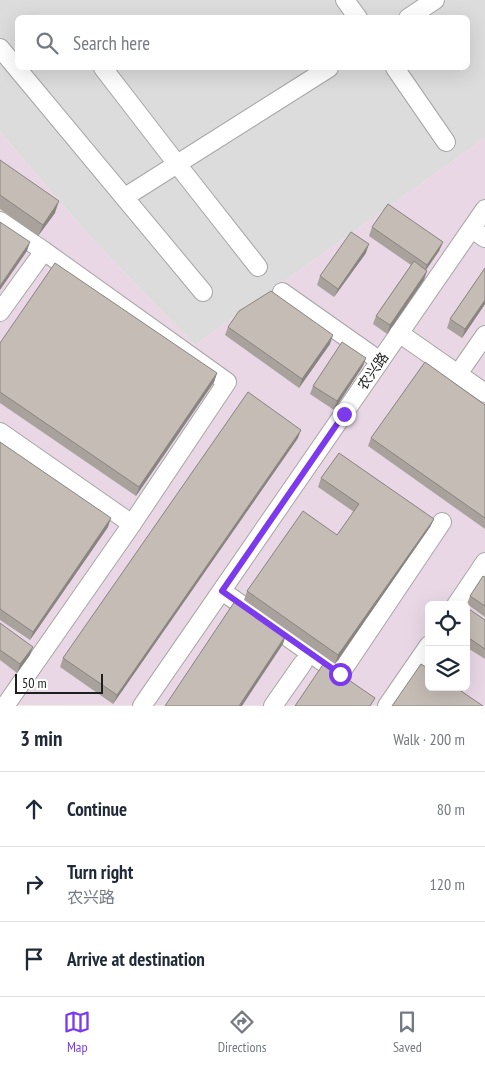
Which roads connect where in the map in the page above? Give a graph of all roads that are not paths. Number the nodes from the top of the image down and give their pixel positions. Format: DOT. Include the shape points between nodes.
graph roads {
  1 [pos="345,0"];
  2 [pos="435,0"];
  3 [pos="356,15"];
  4 [pos="412,15"];
  5 [pos="0,48"];
  6 [pos="15,66"];
  7 [pos="18,70"];
  8 [pos="105,70"];
  9 [pos="326,70"];
  10 [pos="395,70"];
  11 [pos="446,142"];
  12 [pos="177,164"];
  13 [pos="125,198"];
  14 [pos="485,210"];
  15 [pos="0,221"];
  16 [pos="478,234"];
  17 [pos="44,251"];
  18 [pos="258,267"];
  19 [pos="203,292"];
  20 [pos="282,292"];
  21 [pos="0,312"];
  22 [pos="399,334"];
  23 [pos="485,335"];
  24 [pos="380,361"];
  25 [pos="458,374"];
  26 [pos="485,393"];
  27 [pos="0,432"];
  28 [pos="442,522"];
  29 [pos="132,524"];
  30 [pos="485,562"];
  31 [pos="222,591"];
  32 [pos="459,601"];
  33 [pos="428,646"];
  34 [pos="303,663"];
  35 [pos="2,706"];
  36 [pos="142,706"];
  37 [pos="273,706"];
  38 [pos="387,706"];
  1 -- 3 [label="street"];
  2 -- 4 [label="street"];
  5 -- 6 [label="street"];
  7 -- 13 [label="street"];
  8 -- 12 [label="street"];
  9 -- 12 [label="street"];
  10 -- 11 [label="street"];
  12 -- 13 [label="street"];
  12 -- 18 [label="street"];
  13 -- 19 [label="street"];
  14 -- 16 [label="street, 农兴路"];
  15 -- 17 [label="street"];
  16 -- 22 [label="street, 农兴路"];
  17 -- 21 [label="street"];
  17 -- 29 [label="street" via="227,382"];
  20 -- 24 [label="street"];
  22 -- 24 [label="street, 农兴路"];
  22 -- 25 [label="street"];
  23 -- 25 [label="street"];
  24 -- 31 [label="street, 农兴路"];
  25 -- 26 [label="street"];
  27 -- 29 [label="street"];
  28 -- 31 [label="street" via="340,674"];
  29 -- 35 [label="street"];
  30 -- 32 [label="street"];
  31 -- 36 [label="street, 农兴路"];
  33 -- 38 [label="street"];
  34 -- 37 [label="street"];
}
